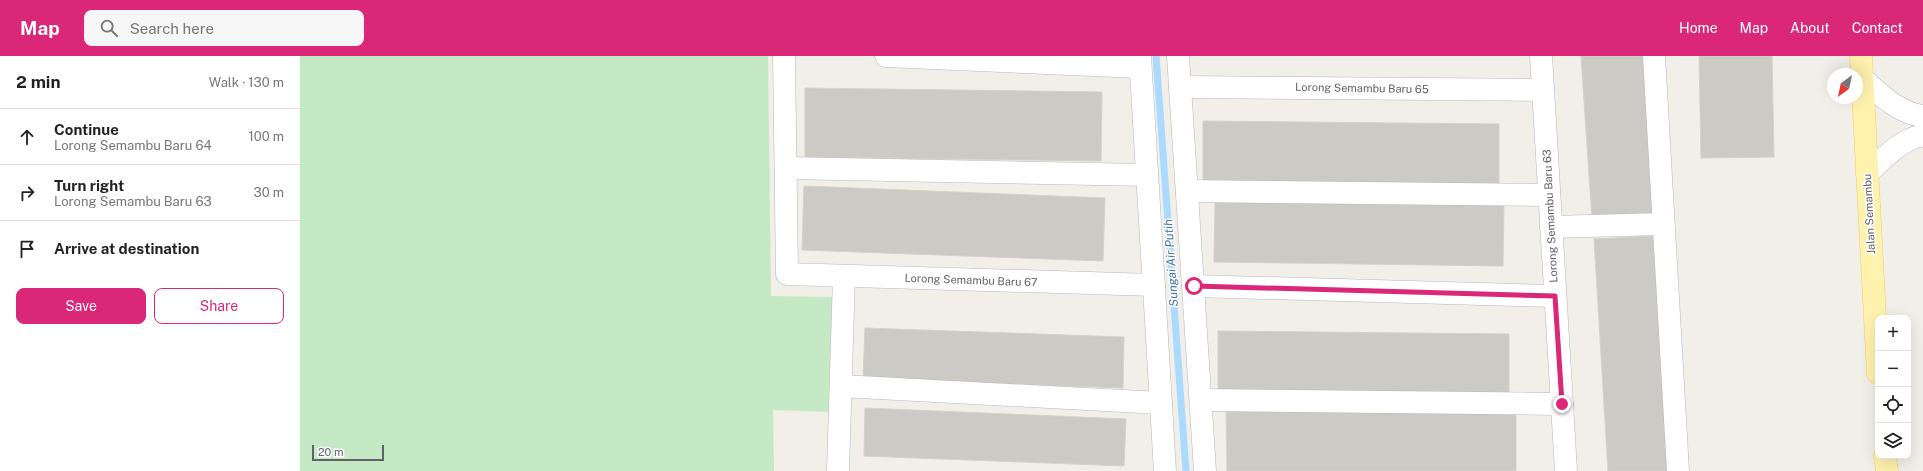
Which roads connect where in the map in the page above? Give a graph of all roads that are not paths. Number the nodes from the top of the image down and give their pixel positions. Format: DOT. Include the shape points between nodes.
graph roads {
  1 [pos="784,56"];
  2 [pos="886,56"];
  3 [pos="1178,56"];
  4 [pos="1541,56"];
  5 [pos="1654,56"];
  6 [pos="1861,56"];
  7 [pos="1140,61"];
  8 [pos="1862,68"];
  9 [pos="1863,79"];
  10 [pos="1180,87"];
  11 [pos="1543,90"];
  12 [pos="1863,97"];
  13 [pos="1923,116"];
  14 [pos="1923,135"];
  15 [pos="786,168"];
  16 [pos="1867,174"];
  17 [pos="1147,175"];
  18 [pos="1187,192"];
  19 [pos="1549,195"];
  20 [pos="1663,224"];
  21 [pos="1551,227"];
  22 [pos="844,276"];
  23 [pos="1154,285"];
  24 [pos="1194,286"];
  25 [pos="1555,296"];
  26 [pos="1877,351"];
  27 [pos="841,386"];
  28 [pos="1201,400"];
  29 [pos="1161,403"];
  30 [pos="1562,404"];
  31 [pos="1885,459"];
  32 [pos="838,471"];
  33 [pos="1165,471"];
  34 [pos="1205,471"];
  35 [pos="1566,471"];
  36 [pos="1678,471"];
  37 [pos="1887,471"];
  1 -- 15 [label="street"];
  2 -- 7 [label="street"];
  3 -- 10 [label="street"];
  4 -- 11 [label="street, Lorong Semambu Baru 63"];
  5 -- 20 [label="street"];
  6 -- 8 [label="main road, Jalan Semambu"];
  7 -- 17 [label="street"];
  9 -- 13 [label="street" via="1888,102 1912,115"];
  10 -- 11 [label="street, Lorong Semambu Baru 65"];
  10 -- 18 [label="street"];
  11 -- 19 [label="street, Lorong Semambu Baru 63"];
  12 -- 16 [label="main road, Jalan Semambu"];
  14 -- 16 [label="street" via="1894,148"];
  15 -- 17 [label="street"];
  15 -- 22 [label="street, Lorong Semambu Baru 67" via="787,274"];
  16 -- 26 [label="main road, Jalan Semambu"];
  17 -- 23 [label="street"];
  18 -- 19 [label="street"];
  18 -- 24 [label="street"];
  19 -- 21 [label="street, Lorong Semambu Baru 63"];
  20 -- 21 [label="street"];
  20 -- 36 [label="street"];
  21 -- 25 [label="street, Lorong Semambu Baru 63"];
  22 -- 23 [label="street, Lorong Semambu Baru 67"];
  22 -- 27 [label="street"];
  23 -- 29 [label="street"];
  24 -- 25 [label="street"];
  24 -- 28 [label="street"];
  25 -- 30 [label="street, Lorong Semambu Baru 63"];
  27 -- 29 [label="street"];
  27 -- 32 [label="street"];
  28 -- 30 [label="street"];
  28 -- 34 [label="street"];
  29 -- 33 [label="street"];
  30 -- 35 [label="street, Lorong Semambu Baru 63"];
  31 -- 37 [label="main road"];
}
